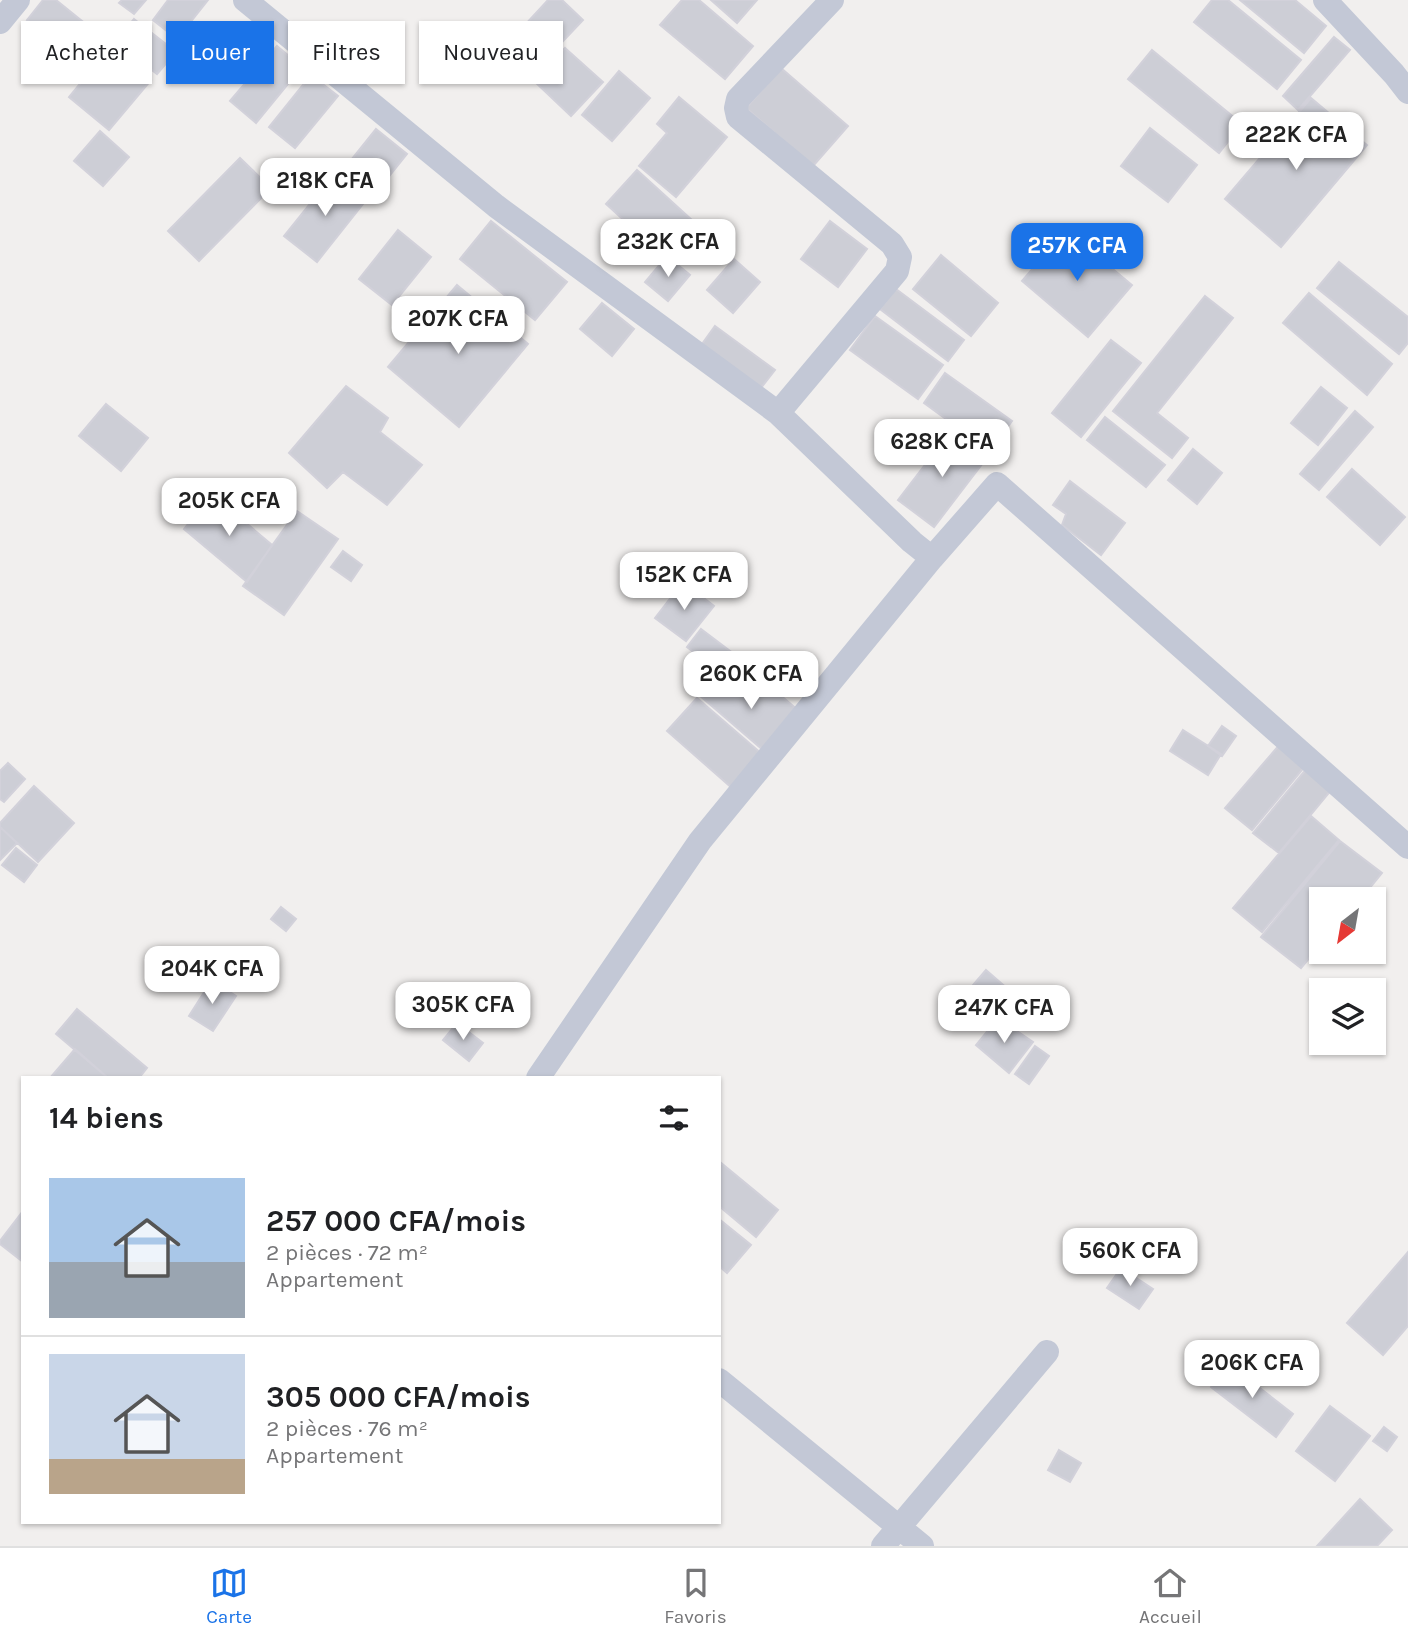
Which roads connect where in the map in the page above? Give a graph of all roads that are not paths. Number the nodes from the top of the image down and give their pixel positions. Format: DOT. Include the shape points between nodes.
graph roads {
  1 [pos="18,0"];
  2 [pos="245,0"];
  3 [pos="832,0"];
  4 [pos="1325,0"];
  5 [pos="0,22"];
  6 [pos="1408,92"];
  7 [pos="778,413"];
  8 [pos="932,558"];
  9 [pos="1408,847"];
  10 [pos="539,1076"];
  11 [pos="1047,1352"];
  12 [pos="721,1382"];
  13 [pos="900,1526"];
  14 [pos="883,1546"];
  15 [pos="922,1546"];
  1 -- 5 [label="street"];
  2 -- 7 [label="street" via="496,206"];
  3 -- 7 [label="street" via="738,99 738,117 892,244 900,257 897,271"];
  4 -- 6 [label="street"];
  7 -- 8 [label="street"];
  8 -- 9 [label="street" via="997,484"];
  8 -- 10 [label="street" via="700,841"];
  11 -- 13 [label="street"];
  12 -- 13 [label="street"];
  13 -- 14 [label="street"];
  13 -- 15 [label="street"];
}
